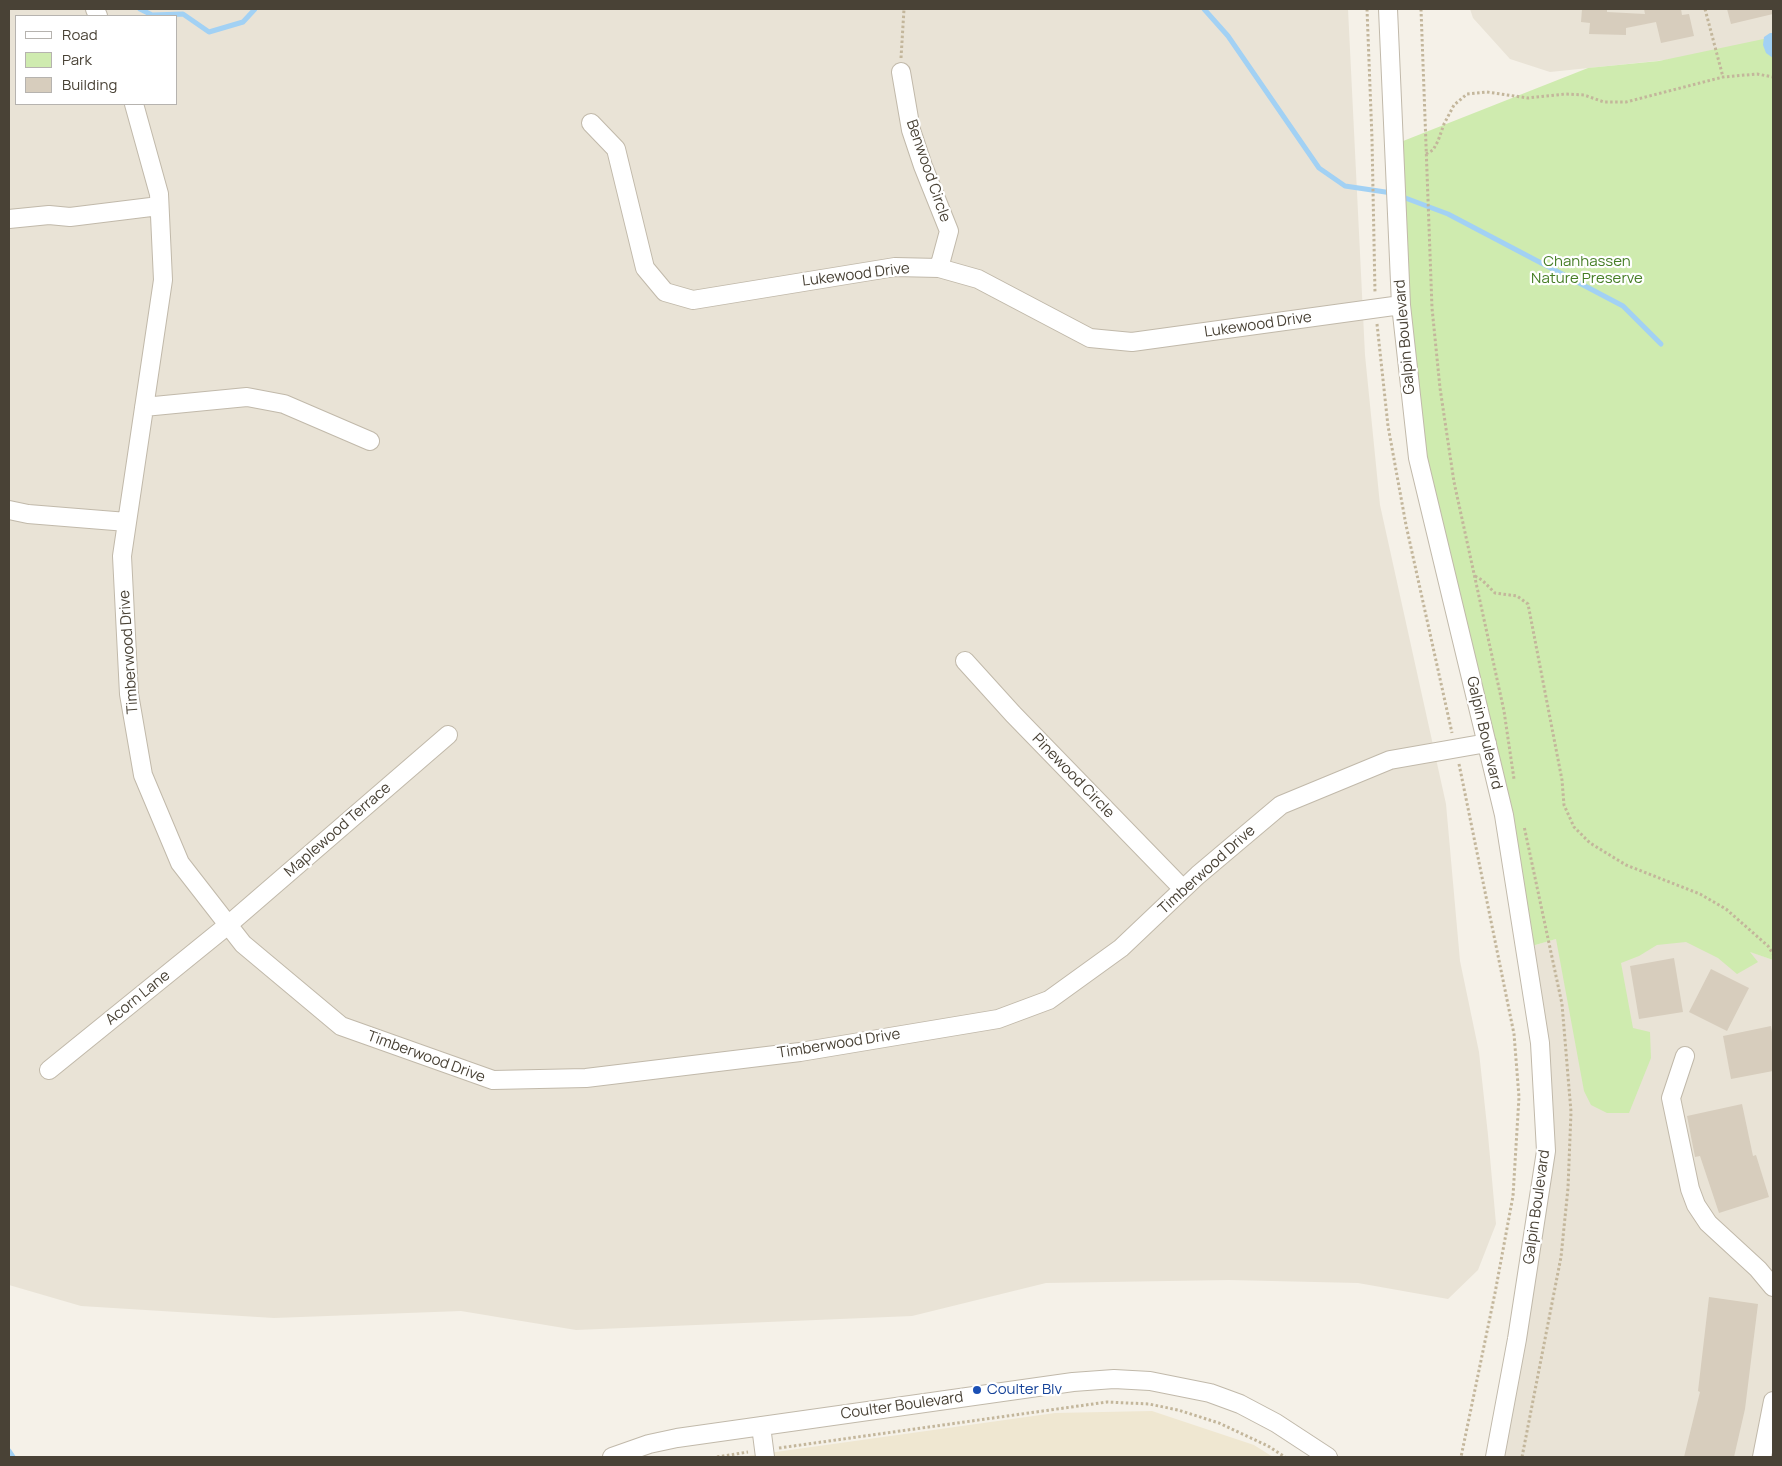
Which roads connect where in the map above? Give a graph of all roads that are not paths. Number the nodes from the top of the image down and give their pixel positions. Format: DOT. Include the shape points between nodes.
graph roads {
  1 [pos="1388,9"];
  2 [pos="901,72"];
  3 [pos="134,105"];
  4 [pos="591,122"];
  5 [pos="159,206"];
  6 [pos="9,219"];
  7 [pos="939,268"];
  8 [pos="1401,305"];
  9 [pos="144,407"];
  10 [pos="370,440"];
  11 [pos="9,510"];
  12 [pos="127,522"];
  13 [pos="965,661"];
  14 [pos="448,735"];
  15 [pos="1487,742"];
  16 [pos="1183,889"];
  17 [pos="228,925"];
  18 [pos="1685,1056"];
  19 [pos="49,1070"];
  20 [pos="1773,1287"];
  21 [pos="1773,1401"];
  22 [pos="761,1426"];
  23 [pos="764,1454"];
  24 [pos="612,1457"];
  25 [pos="1328,1457"];
  26 [pos="1495,1457"];
  27 [pos="1762,1457"];
  1 -- 8 [label="street, Galpin Boulevard"];
  2 -- 7 [label="street, Benwood Circle" via="911,130 949,231"];
  3 -- 5 [label="street, Timberwood Drive" via="159,194"];
  4 -- 7 [label="street, Lukewood Drive" via="616,149 645,268 665,292 692,300 895,267"];
  5 -- 6 [label="street" via="70,217"];
  5 -- 9 [label="street, Timberwood Drive" via="163,280"];
  7 -- 8 [label="street, Lukewood Drive" via="978,279 1090,338 1132,342"];
  8 -- 15 [label="street, Galpin Boulevard" via="1418,458"];
  9 -- 10 [label="street" via="247,396 284,404"];
  9 -- 12 [label="street, Timberwood Drive"];
  11 -- 12 [label="street"];
  12 -- 17 [label="street, Timberwood Drive" via="122,556 129,694 143,775 180,863"];
  13 -- 16 [label="street, Pinewood Circle"];
  14 -- 17 [label="street, Maplewood Terrace"];
  15 -- 16 [label="street, Timberwood Drive" via="1390,760 1281,805"];
  15 -- 26 [label="street, Galpin Boulevard" via="1504,815 1540,1043 1546,1151"];
  16 -- 17 [label="street, Timberwood Drive" via="1121,948 1049,1000 998,1019 800,1052 577,1078 493,1080 341,1026 243,944"];
  17 -- 19 [label="street, Acorn Lane"];
  18 -- 20 [label="street" via="1670,1098 1690,1190 1708,1223"];
  21 -- 27 [label="street"];
  22 -- 23 [label="street"];
  22 -- 24 [label="street, Coulter Boulevard" via="677,1438"];
  22 -- 25 [label="street, Coulter Boulevard" via="1114,1379 1166,1383 1240,1404"];
}
